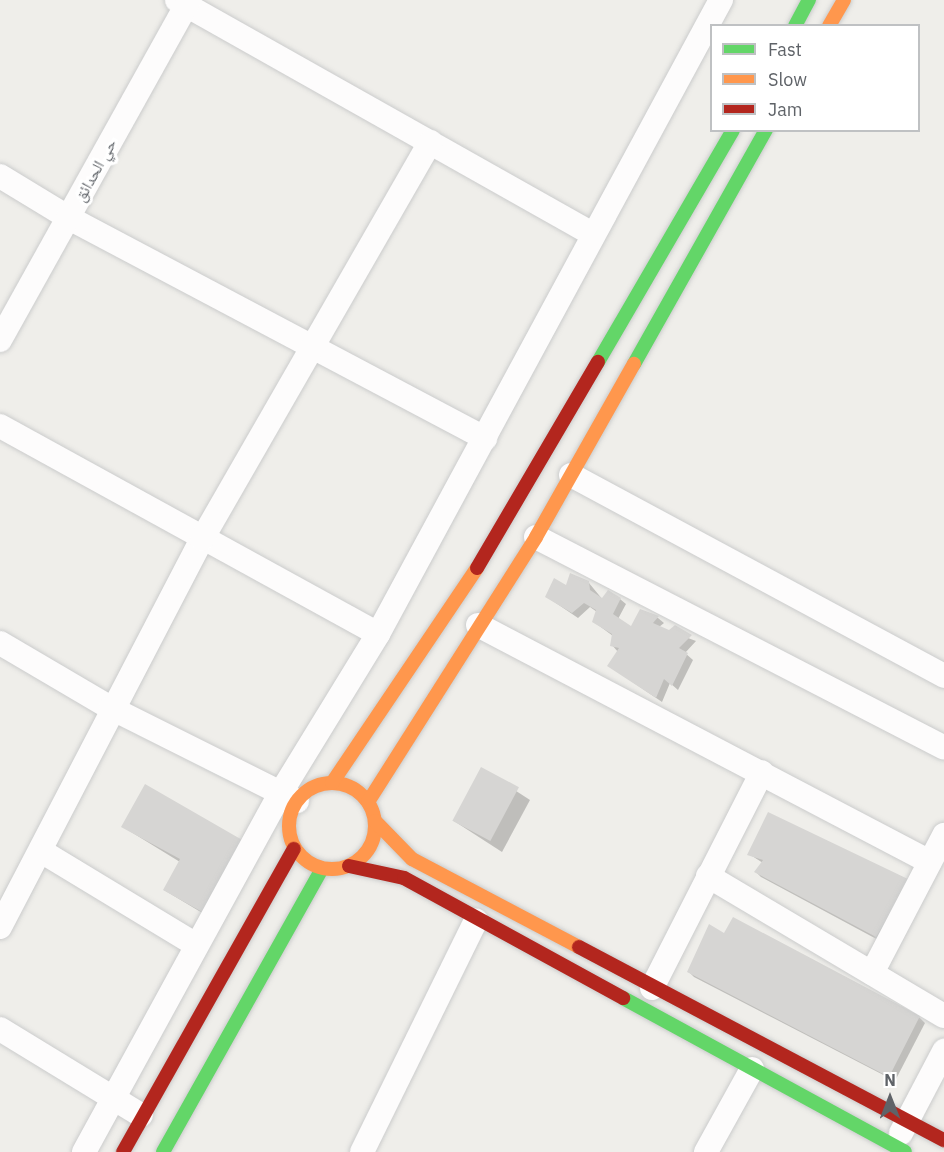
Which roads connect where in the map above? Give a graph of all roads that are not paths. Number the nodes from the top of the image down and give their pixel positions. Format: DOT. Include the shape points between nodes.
graph roads {
  1 [pos="720,0"];
  2 [pos="809,0"];
  3 [pos="844,0"];
  4 [pos="184,2"];
  5 [pos="796,24"];
  6 [pos="830,24"];
  7 [pos="732,132"];
  8 [pos="765,132"];
  9 [pos="430,142"];
  10 [pos="0,176"];
  11 [pos="69,218"];
  12 [pos="590,232"];
  13 [pos="654,261"];
  14 [pos="678,278"];
  15 [pos="0,340"];
  16 [pos="312,346"];
  17 [pos="0,426"];
  18 [pos="484,438"];
  19 [pos="571,475"];
  20 [pos="536,537"];
  21 [pos="202,539"];
  22 [pos="478,624"];
  23 [pos="378,634"];
  24 [pos="0,643"];
  25 [pos="944,676"];
  26 [pos="111,708"];
  27 [pos="944,748"];
  28 [pos="762,772"];
  29 [pos="332,783"];
  30 [pos="288,797"];
  31 [pos="368,802"];
  32 [pos="375,821"];
  33 [pos="944,836"];
  34 [pos="294,849"];
  35 [pos="41,851"];
  36 [pos="930,862"];
  37 [pos="349,866"];
  38 [pos="322,868"];
  39 [pos="708,876"];
  40 [pos="476,920"];
  41 [pos="0,927"];
  42 [pos="196,945"];
  43 [pos="872,973"];
  44 [pos="652,988"];
  45 [pos="944,1016"];
  46 [pos="0,1029"];
  47 [pos="944,1051"];
  48 [pos="752,1069"];
  49 [pos="113,1098"];
  50 [pos="141,1114"];
  51 [pos="907,1121"];
  52 [pos="944,1140"];
  53 [pos="899,1149"];
  54 [pos="84,1152"];
  55 [pos="123,1152"];
  56 [pos="163,1152"];
  57 [pos="362,1152"];
  58 [pos="706,1152"];
  1 -- 12 [label="street"];
  2 -- 5 [label="main road"];
  3 -- 6 [label="main road"];
  4 -- 9 [label="street"];
  4 -- 11 [label="street, حي الحدائق"];
  7 -- 13 [label="main road"];
  8 -- 14 [label="main road"];
  9 -- 12 [label="street"];
  9 -- 16 [label="street"];
  10 -- 11 [label="street"];
  11 -- 15 [label="street, حي الحدائق"];
  11 -- 16 [label="street"];
  12 -- 18 [label="street"];
  13 -- 14 [label="main road"];
  13 -- 29 [label="main road" via="488,552"];
  14 -- 19 [label="main road"];
  16 -- 18 [label="street"];
  16 -- 21 [label="street"];
  17 -- 21 [label="street"];
  18 -- 23 [label="street"];
  19 -- 20 [label="main road"];
  19 -- 25 [label="street"];
  20 -- 22 [label="main road"];
  20 -- 27 [label="street"];
  21 -- 23 [label="street"];
  21 -- 26 [label="street"];
  22 -- 28 [label="street"];
  22 -- 31 [label="main road"];
  23 -- 30 [label="street"];
  24 -- 26 [label="street"];
  26 -- 30 [label="street"];
  26 -- 35 [label="street"];
  28 -- 36 [label="street"];
  28 -- 39 [label="street"];
  29 -- 30 [label="main road"];
  29 -- 31 [label="main road" via="352,788"];
  30 -- 34 [label="main road"];
  30 -- 42 [label="street"];
  31 -- 32 [label="main road"];
  32 -- 37 [label="main road" via="367,853"];
  32 -- 44 [label="main road" via="412,859"];
  33 -- 36 [label="street"];
  34 -- 38 [label="main road"];
  34 -- 50 [label="main road"];
  35 -- 41 [label="street"];
  35 -- 42 [label="street"];
  36 -- 43 [label="street"];
  37 -- 38 [label="main road"];
  37 -- 40 [label="main road" via="404,878"];
  38 -- 56 [label="main road"];
  39 -- 43 [label="street"];
  39 -- 44 [label="street"];
  40 -- 48 [label="main road"];
  40 -- 57 [label="street"];
  42 -- 49 [label="street"];
  43 -- 45 [label="street"];
  44 -- 51 [label="main road"];
  46 -- 49 [label="street"];
  47 -- 51 [label="street"];
  48 -- 53 [label="main road"];
  48 -- 58 [label="street"];
  49 -- 50 [label="street"];
  49 -- 54 [label="street"];
  50 -- 55 [label="main road"];
  51 -- 52 [label="main road"];
  51 -- 53 [label="street"];
}
